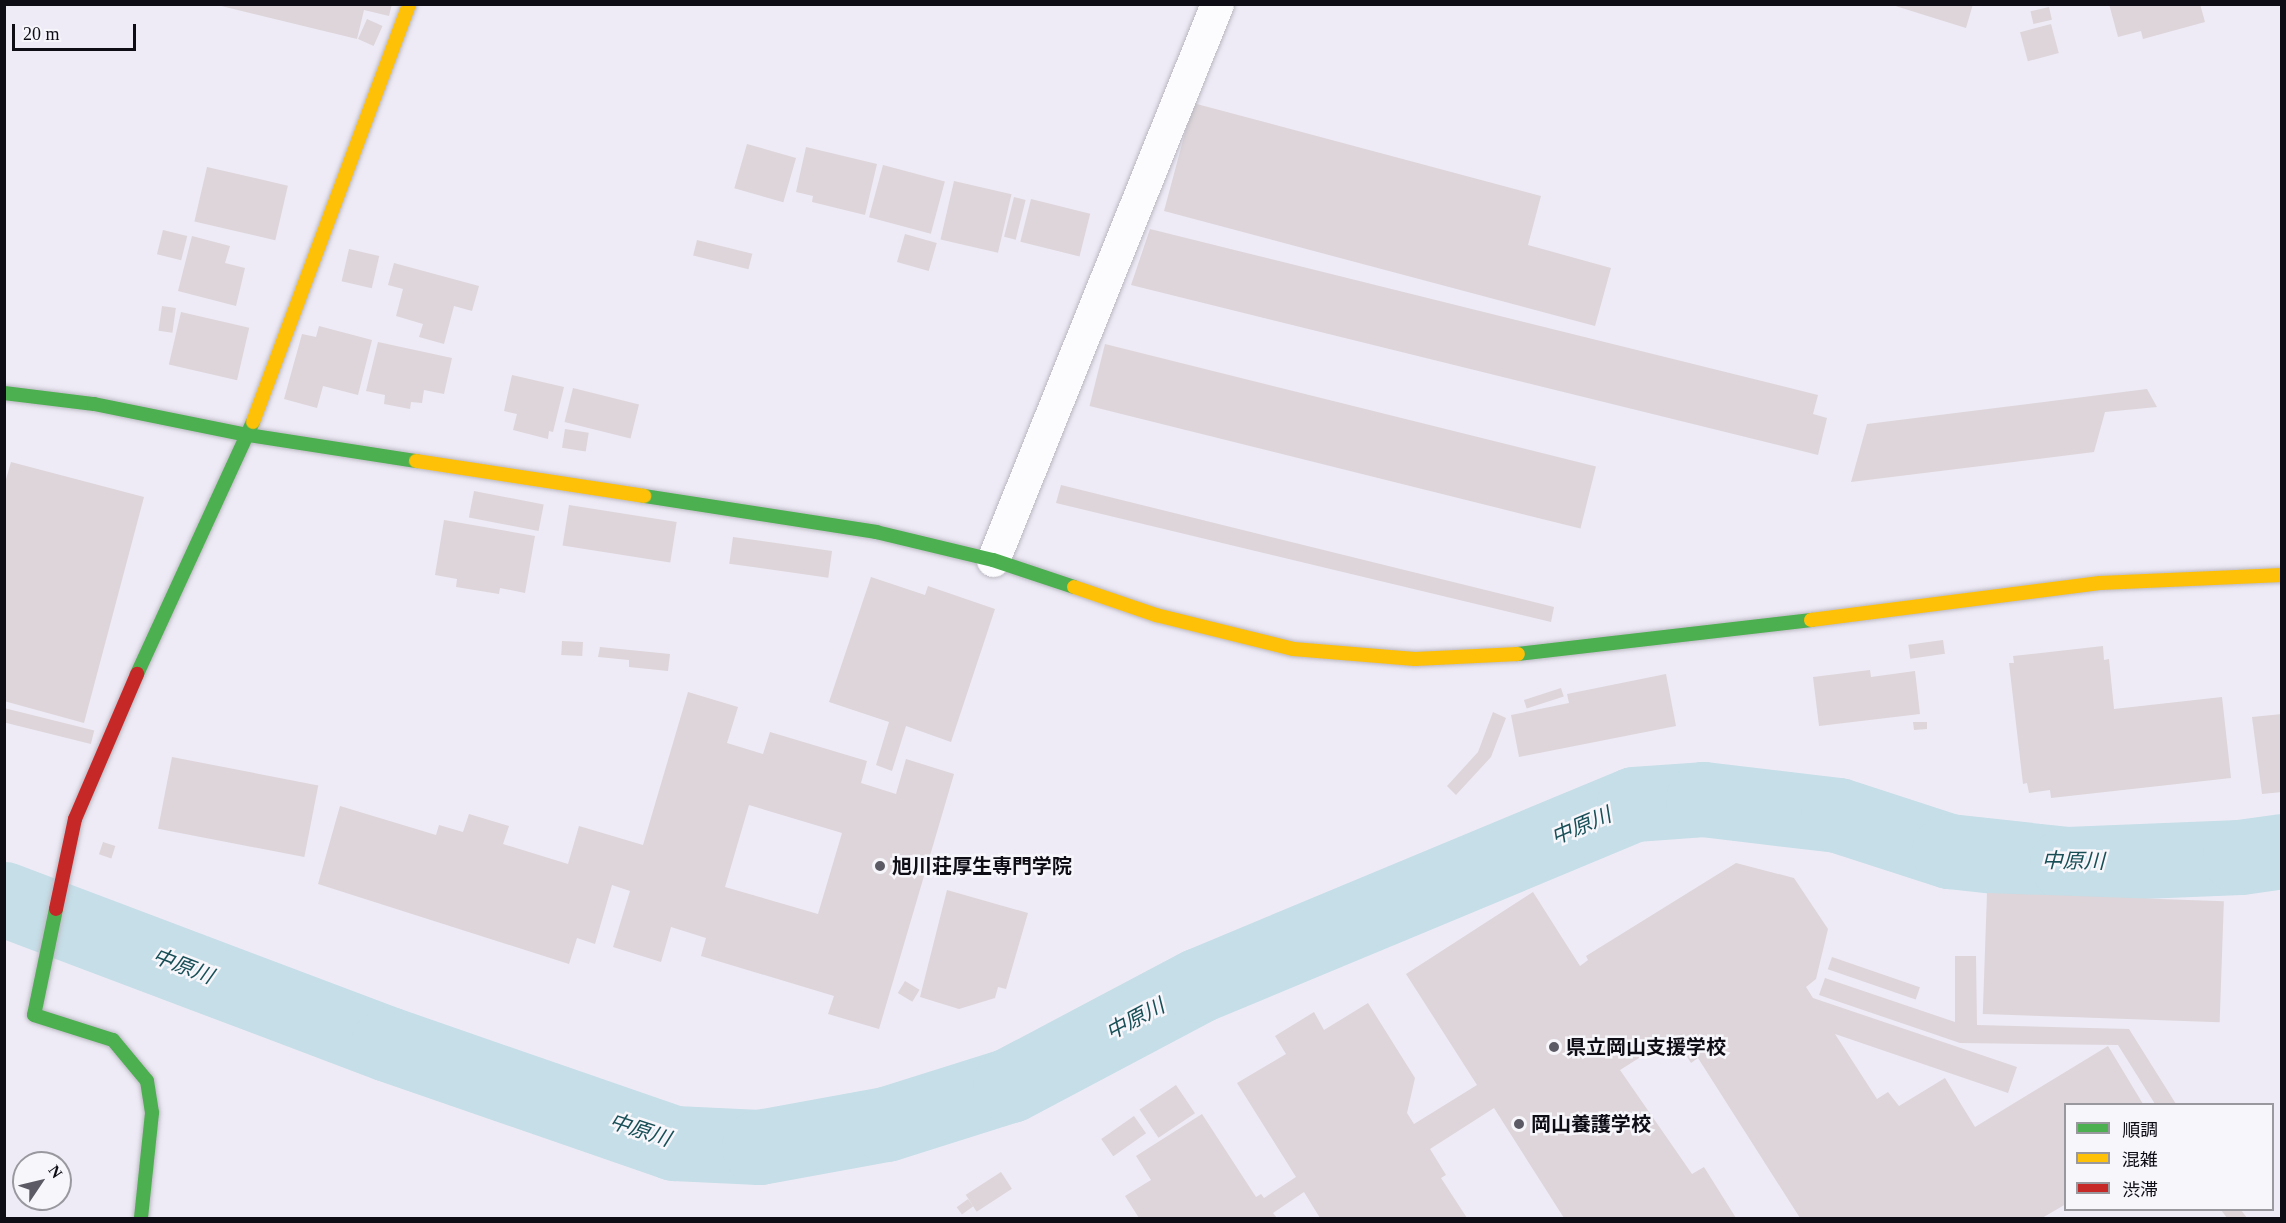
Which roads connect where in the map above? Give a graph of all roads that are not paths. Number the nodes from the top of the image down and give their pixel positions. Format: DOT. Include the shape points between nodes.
graph roads {
  1 [pos="410,4"];
  2 [pos="1217,4"];
  3 [pos="4,393"];
  4 [pos="248,435"];
  5 [pos="993,560"];
  6 [pos="2282,575"];
  7 [pos="141,1218"];
  1 -- 4 [label="street"];
  2 -- 5 [label="street"];
  3 -- 4 [label="street" via="94,404"];
  4 -- 5 [label="street" via="744,509 876,532"];
  4 -- 7 [label="street" via="149,647 75,819 34,1016 113,1040 147,1081 152,1113"];
  5 -- 6 [label="street" via="1155,615 1293,649 1415,659 1558,652 2100,583"];
}
